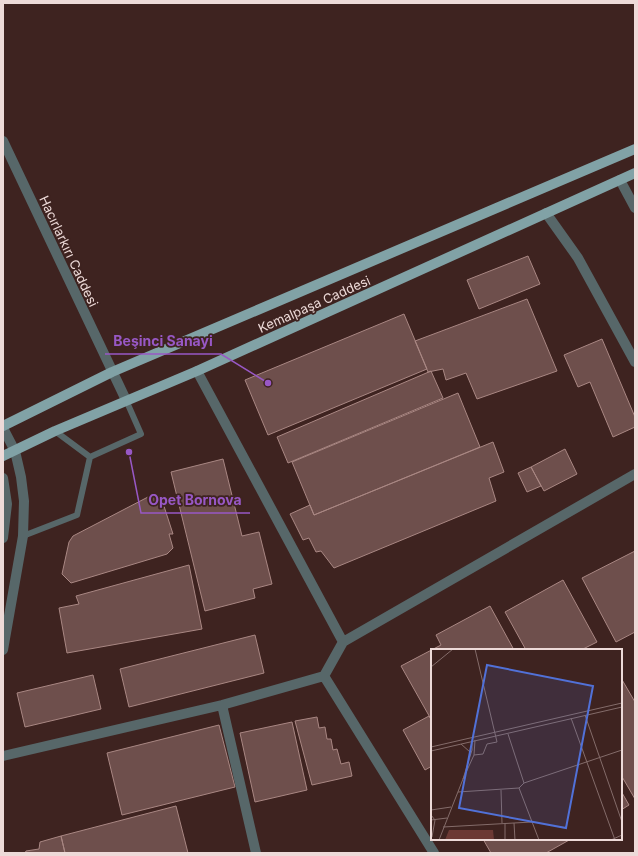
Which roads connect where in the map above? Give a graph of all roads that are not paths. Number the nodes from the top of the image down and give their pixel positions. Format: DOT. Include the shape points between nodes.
graph roads {
  1 [pos="3,141"];
  2 [pos="635,149"];
  3 [pos="635,173"];
  4 [pos="620,180"];
  5 [pos="635,208"];
  6 [pos="546,212"];
  7 [pos="635,362"];
  8 [pos="197,371"];
  9 [pos="112,372"];
  10 [pos="126,400"];
  11 [pos="3,427"];
  12 [pos="55,431"];
  13 [pos="15,451"];
  14 [pos="3,456"];
  15 [pos="90,456"];
  16 [pos="635,474"];
  17 [pos="3,478"];
  18 [pos="4,527"];
  19 [pos="23,536"];
  20 [pos="3,538"];
  21 [pos="343,642"];
  22 [pos="3,650"];
  23 [pos="324,676"];
  24 [pos="222,705"];
  25 [pos="3,756"];
  26 [pos="256,853"];
  27 [pos="434,853"];
  1 -- 9 [label="street, Hacırlarkırı Caddesi"];
  2 -- 9 [label="main road, Kemalpaşa Caddesi"];
  3 -- 4 [label="main road, Kemalpaşa Caddesi"];
  4 -- 5 [label="street"];
  4 -- 6 [label="main road, Kemalpaşa Caddesi"];
  6 -- 7 [label="street" via="578,258"];
  6 -- 8 [label="main road, Kemalpaşa Caddesi"];
  8 -- 10 [label="main road, Kemalpaşa Caddesi"];
  8 -- 21 [label="street"];
  9 -- 10 [label="street, Hacırlarkırı Caddesi"];
  9 -- 11 [label="main road, Kemalpaşa Caddesi"];
  10 -- 12 [label="main road, Kemalpaşa Caddesi"];
  10 -- 15 [label="lane" via="141,434"];
  11 -- 13 [label="street"];
  12 -- 13 [label="main road, Kemalpaşa Caddesi"];
  12 -- 15 [label="lane"];
  13 -- 14 [label="main road, Kemalpaşa Caddesi"];
  13 -- 19 [label="street" via="24,501"];
  15 -- 19 [label="lane" via="77,515"];
  16 -- 21 [label="street"];
  17 -- 18 [label="street" via="7,504"];
  18 -- 20 [label="street"];
  19 -- 22 [label="street"];
  21 -- 23 [label="street"];
  23 -- 24 [label="street"];
  23 -- 27 [label="street"];
  24 -- 25 [label="street"];
  24 -- 26 [label="street"];
}
